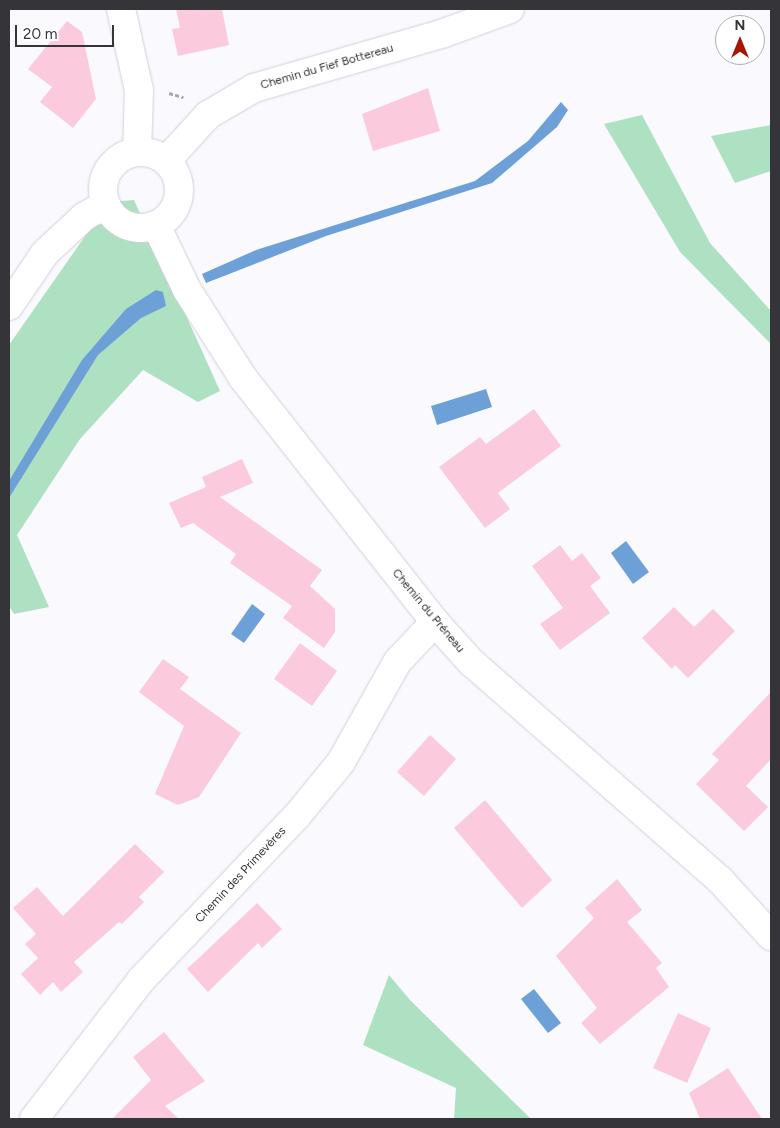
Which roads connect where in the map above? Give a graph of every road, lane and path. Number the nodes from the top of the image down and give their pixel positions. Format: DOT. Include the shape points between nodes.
graph roads {
  1 [pos="121,9"];
  2 [pos="510,9"];
  3 [pos="139,90"];
  4 [pos="208,115"];
  5 [pos="137,152"];
  6 [pos="166,161"];
  7 [pos="106,205"];
  8 [pos="156,225"];
  9 [pos="9,306"];
  10 [pos="435,622"];
  11 [pos="771,936"];
  12 [pos="34,1119"];
  1 -- 3 [label="street"];
  2 -- 4 [label="street, Chemin du Fief Bottereau" via="444,33 254,88"];
  3 -- 4 [label="path" via="192,99"];
  3 -- 5 [label="street"];
  4 -- 6 [label="street, Chemin du Fief Bottereau"];
  5 -- 6 [label="street"];
  5 -- 7 [label="street" via="125,155 108,171 103,182"];
  6 -- 8 [label="street" via="174,171 179,195 175,208"];
  7 -- 8 [label="street" via="121,223 145,228"];
  7 -- 9 [label="street" via="85,216 45,253"];
  8 -- 10 [label="street, Chemin du Préneau" via="187,290 243,378"];
  10 -- 11 [label="street, Chemin du Préneau" via="471,662 720,880"];
  10 -- 12 [label="street, Chemin des Primevères" via="398,661 335,769 142,979"];
}
